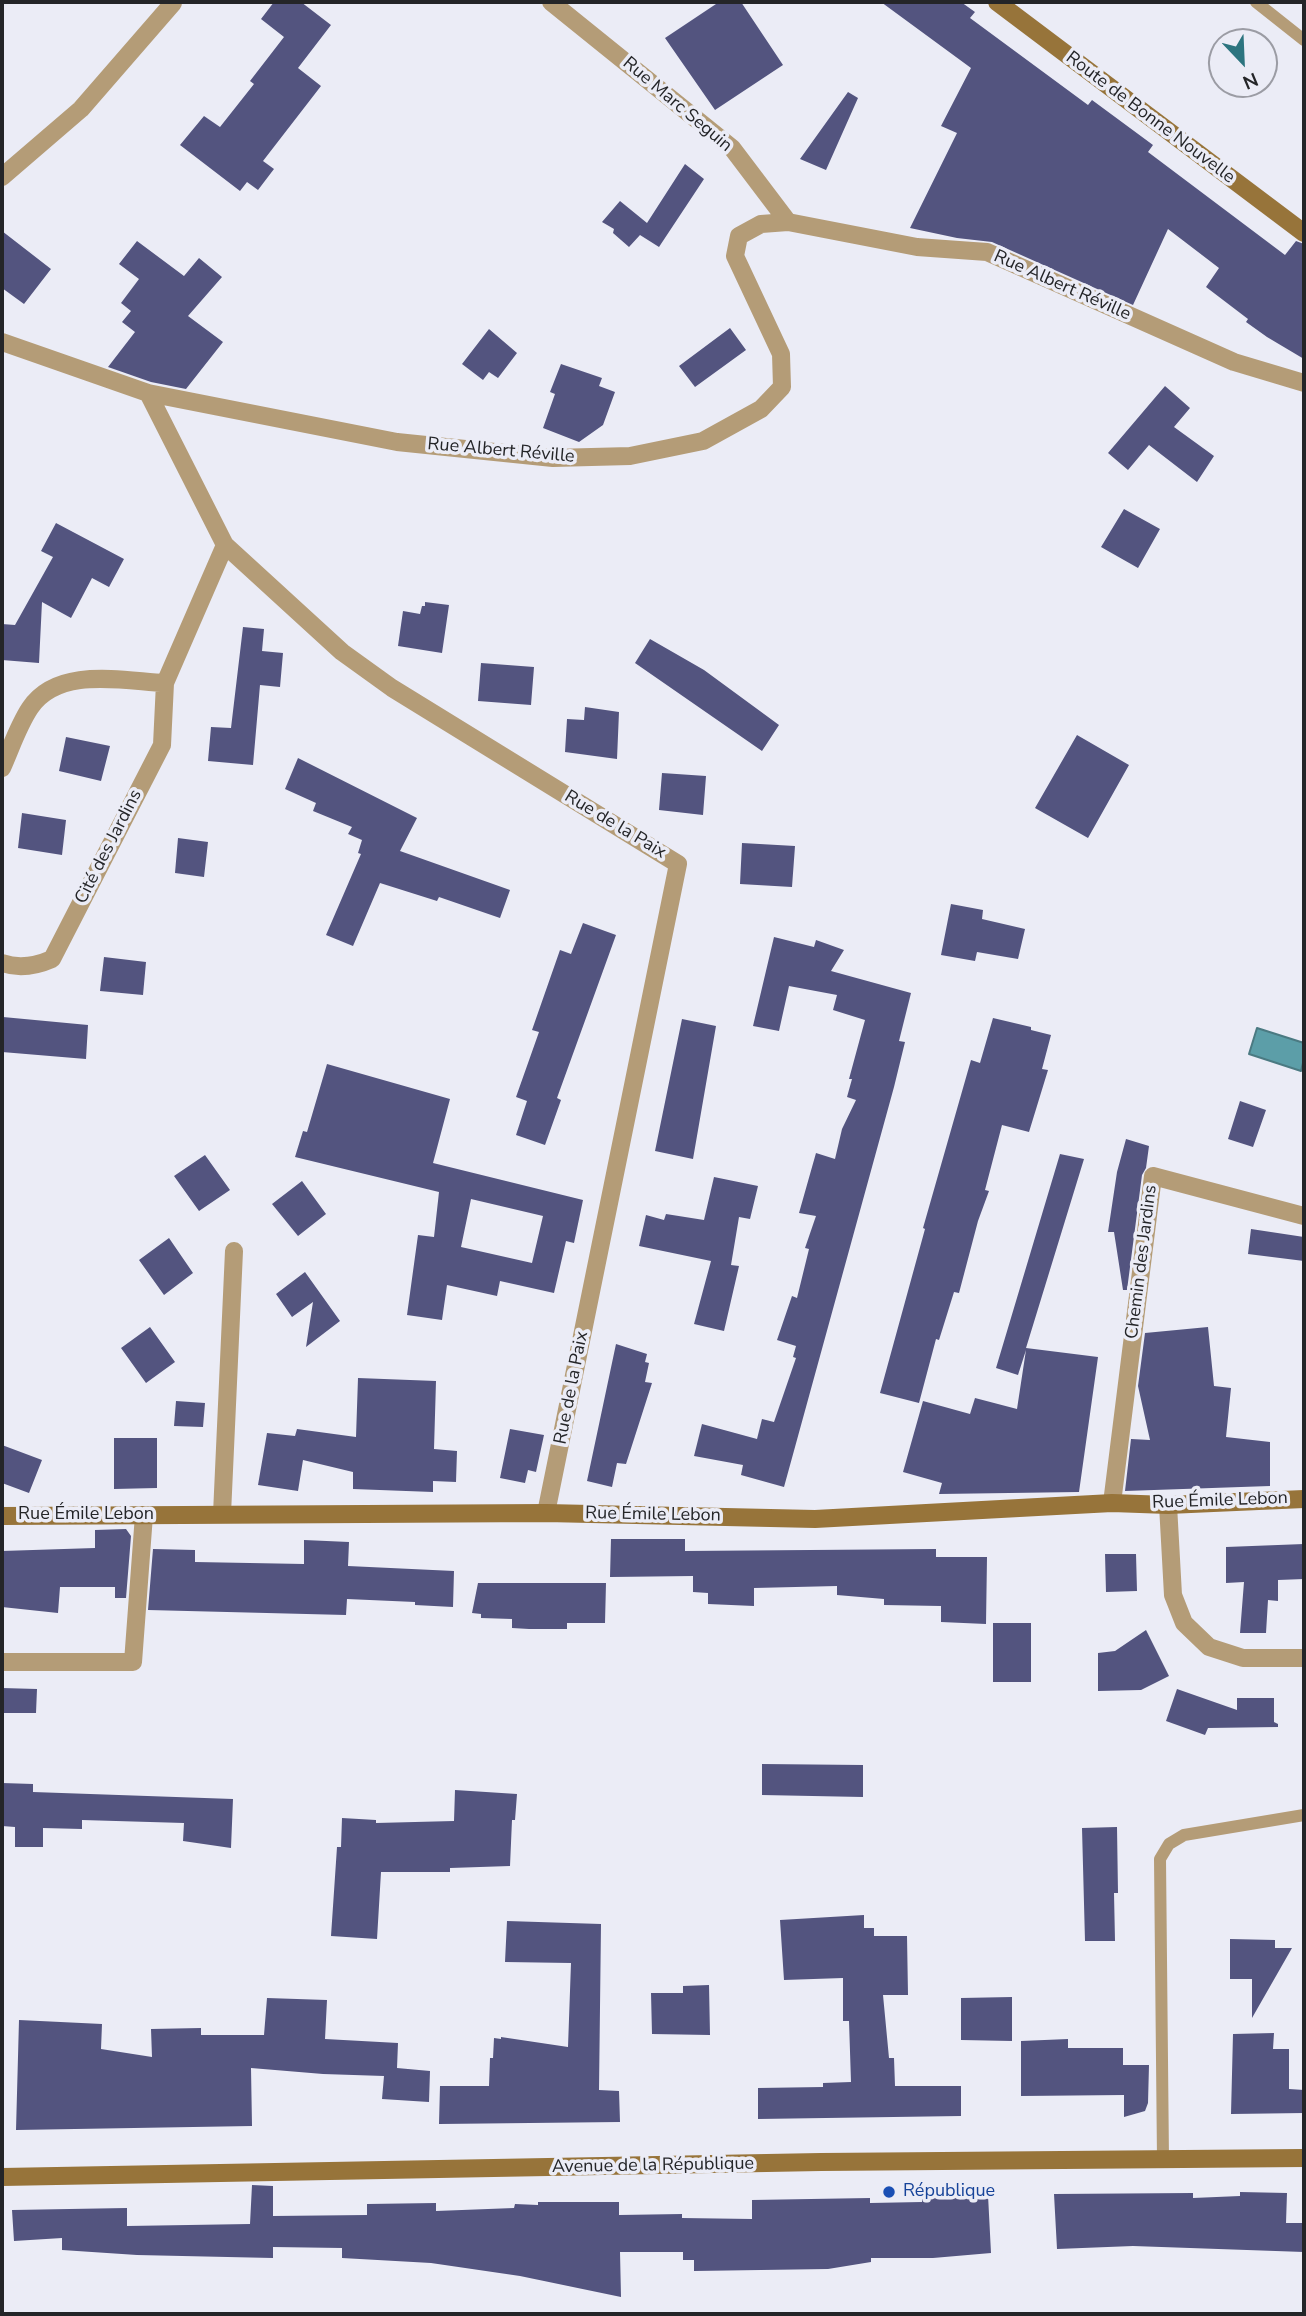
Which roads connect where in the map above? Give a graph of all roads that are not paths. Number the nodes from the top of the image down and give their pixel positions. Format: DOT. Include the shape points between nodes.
graph roads {
  1 [pos="551,2"];
  2 [pos="997,2"];
  3 [pos="1256,2"];
  4 [pos="173,3"];
  5 [pos="1304,40"];
  6 [pos="2,177"];
  7 [pos="788,222"];
  8 [pos="1304,233"];
  9 [pos="2,342"];
  10 [pos="1304,383"];
  11 [pos="148,393"];
  12 [pos="225,545"];
  13 [pos="164,683"];
  14 [pos="2,768"];
  15 [pos="2,963"];
  16 [pos="1304,1216"];
  17 [pos="234,1251"];
  18 [pos="1304,1499"];
  19 [pos="1112,1503"];
  20 [pos="1168,1505"];
  21 [pos="546,1513"];
  22 [pos="222,1514"];
  23 [pos="144,1515"];
  24 [pos="2,1516"];
  25 [pos="1304,1658"];
  26 [pos="2,1662"];
  27 [pos="1304,1815"];
  28 [pos="1304,2158"];
  29 [pos="1163,2160"];
  30 [pos="2,2177"];
  1 -- 7 [label="street, Rue Marc Seguin" via="732,148"];
  2 -- 8 [label="main road, Route de Bonne Nouvelle"];
  3 -- 5 [label="lane"];
  4 -- 6 [label="street" via="81,109"];
  7 -- 10 [label="street, Rue Albert Réville" via="917,247 987,252 1234,362"];
  7 -- 11 [label="street, Rue Albert Réville" via="761,224 739,236 736,256 782,354 782,387 761,409 704,440 630,456 553,458 397,442"];
  9 -- 11 [label="street, Rue Albert Réville"];
  11 -- 12 [label="street, Rue de la Paix"];
  12 -- 13 [label="street, Cité des Jardins"];
  12 -- 21 [label="street, Rue de la Paix" via="342,652 392,688 678,864"];
  13 -- 14 [label="street" via="91,678 48,691 31,706"];
  13 -- 15 [label="street, Cité des Jardins" via="162,745 52,959 36,966"];
  16 -- 19 [label="street, Chemin des Jardins" via="1153,1176"];
  17 -- 22 [label="street"];
  18 -- 20 [label="main road, Rue Émile Lebon"];
  19 -- 20 [label="main road, Rue Émile Lebon"];
  19 -- 21 [label="main road, Rue Émile Lebon" via="815,1519"];
  20 -- 25 [label="street" via="1173,1595 1184,1623 1209,1647 1243,1658"];
  21 -- 22 [label="main road, Rue Émile Lebon"];
  22 -- 23 [label="main road, Rue Émile Lebon"];
  23 -- 24 [label="main road, Rue Émile Lebon"];
  23 -- 26 [label="street" via="132,1662"];
  27 -- 29 [label="lane" via="1184,1835 1169,1844 1160,1859"];
  28 -- 29 [label="main road, Avenue de la République"];
  29 -- 30 [label="main road, Avenue de la République"];
}
